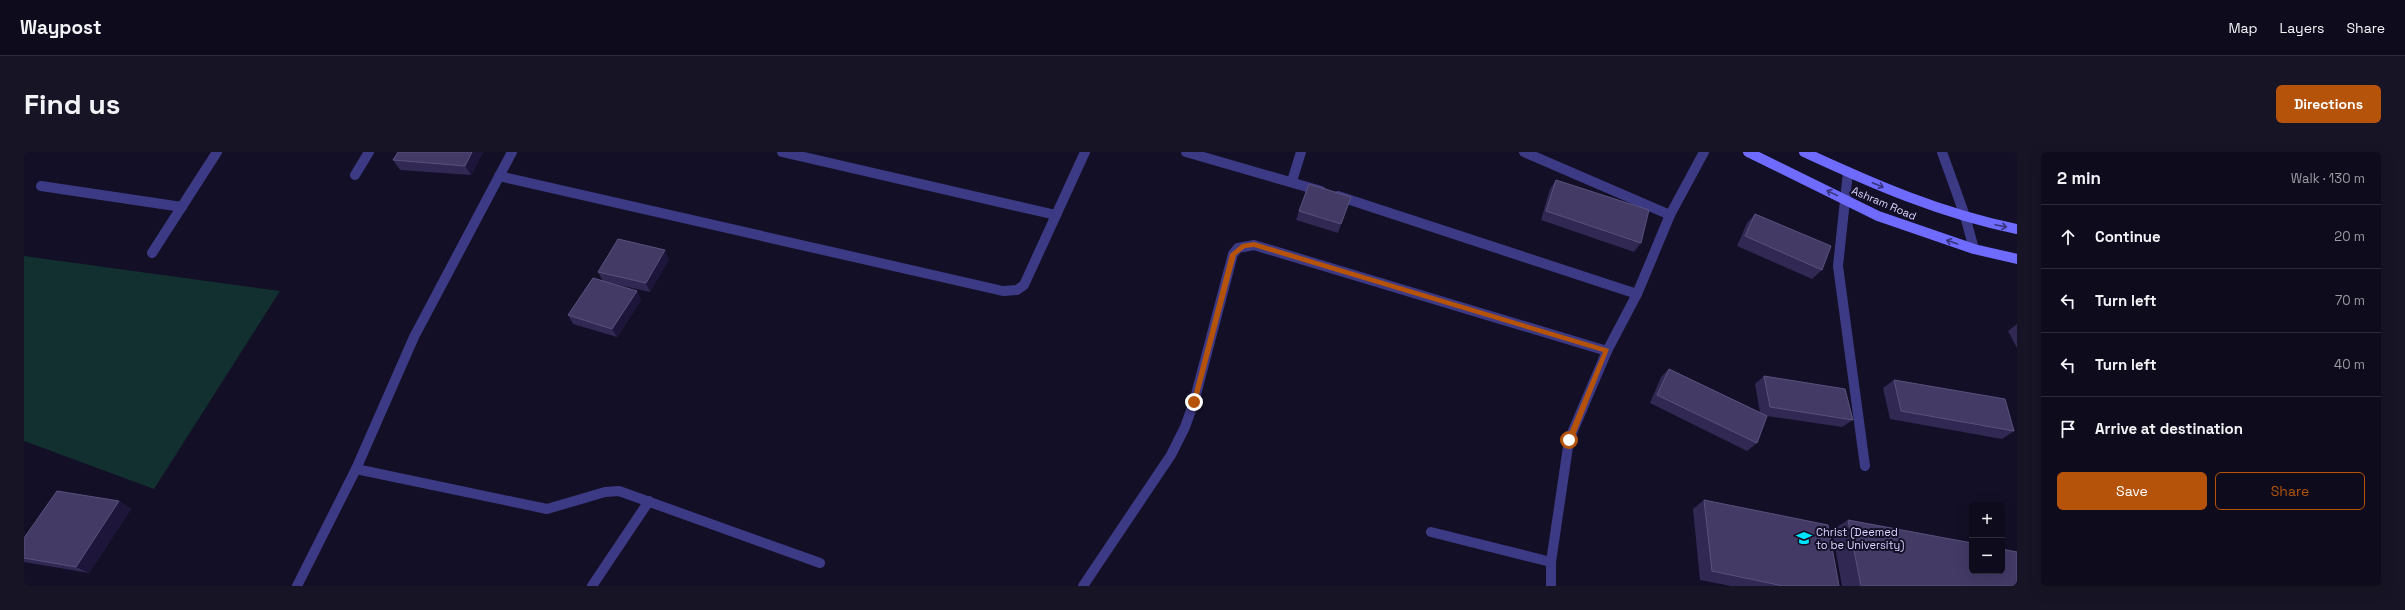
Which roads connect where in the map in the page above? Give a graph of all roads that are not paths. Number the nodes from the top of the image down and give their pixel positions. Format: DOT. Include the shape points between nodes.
graph roads {
  1 [pos="217,152"];
  2 [pos="368,152"];
  3 [pos="512,152"];
  4 [pos="782,152"];
  5 [pos="1085,152"];
  6 [pos="1186,152"];
  7 [pos="1301,152"];
  8 [pos="1524,152"];
  9 [pos="1704,152"];
  10 [pos="1748,152"];
  11 [pos="1804,152"];
  12 [pos="1942,152"];
  13 [pos="1848,172"];
  14 [pos="355,175"];
  15 [pos="499,176"];
  16 [pos="1292,181"];
  17 [pos="41,186"];
  18 [pos="1846,200"];
  19 [pos="182,207"];
  20 [pos="1056,215"];
  21 [pos="1670,215"];
  22 [pos="1965,216"];
  23 [pos="2017,229"];
  24 [pos="1974,249"];
  25 [pos="152,253"];
  26 [pos="2017,260"];
  27 [pos="1637,294"];
  28 [pos="1606,350"];
  29 [pos="1865,466"];
  30 [pos="356,469"];
  31 [pos="649,501"];
  32 [pos="1431,532"];
  33 [pos="1551,562"];
  34 [pos="820,563"];
  35 [pos="297,586"];
  36 [pos="592,586"];
  37 [pos="1083,586"];
  38 [pos="1551,586"];
  1 -- 19 [label="street"];
  2 -- 14 [label="street"];
  3 -- 15 [label="street"];
  4 -- 20 [label="street"];
  5 -- 20 [label="street"];
  6 -- 16 [label="street"];
  7 -- 16 [label="street"];
  8 -- 21 [label="street"];
  9 -- 21 [label="street"];
  18 -- 10 [label="street, Ashram Road, one-way"];
  11 -- 13 [label="street, Ashram Road"];
  12 -- 22 [label="street"];
  13 -- 18 [label="street"];
  13 -- 22 [label="street, Ashram Road, one-way" via="1908,198"];
  15 -- 20 [label="street" via="1003,291 1017,290 1024,285"];
  15 -- 30 [label="street" via="414,337"];
  16 -- 27 [label="street"];
  17 -- 19 [label="street"];
  24 -- 18 [label="street, Ashram Road, one-way" via="1893,222"];
  18 -- 29 [label="street" via="1838,240 1838,266"];
  19 -- 25 [label="street"];
  21 -- 27 [label="street"];
  22 -- 23 [label="street, Ashram Road, one-way"];
  22 -- 24 [label="street"];
  24 -- 26 [label="street, Ashram Road"];
  27 -- 28 [label="street"];
  28 -- 33 [label="street" via="1569,440"];
  28 -- 37 [label="street" via="1254,245 1238,248 1234,254 1185,427 1171,455"];
  30 -- 31 [label="street" via="547,509 612,490"];
  30 -- 35 [label="street"];
  31 -- 34 [label="street"];
  31 -- 36 [label="street"];
  32 -- 33 [label="street"];
  33 -- 38 [label="street"];
}
